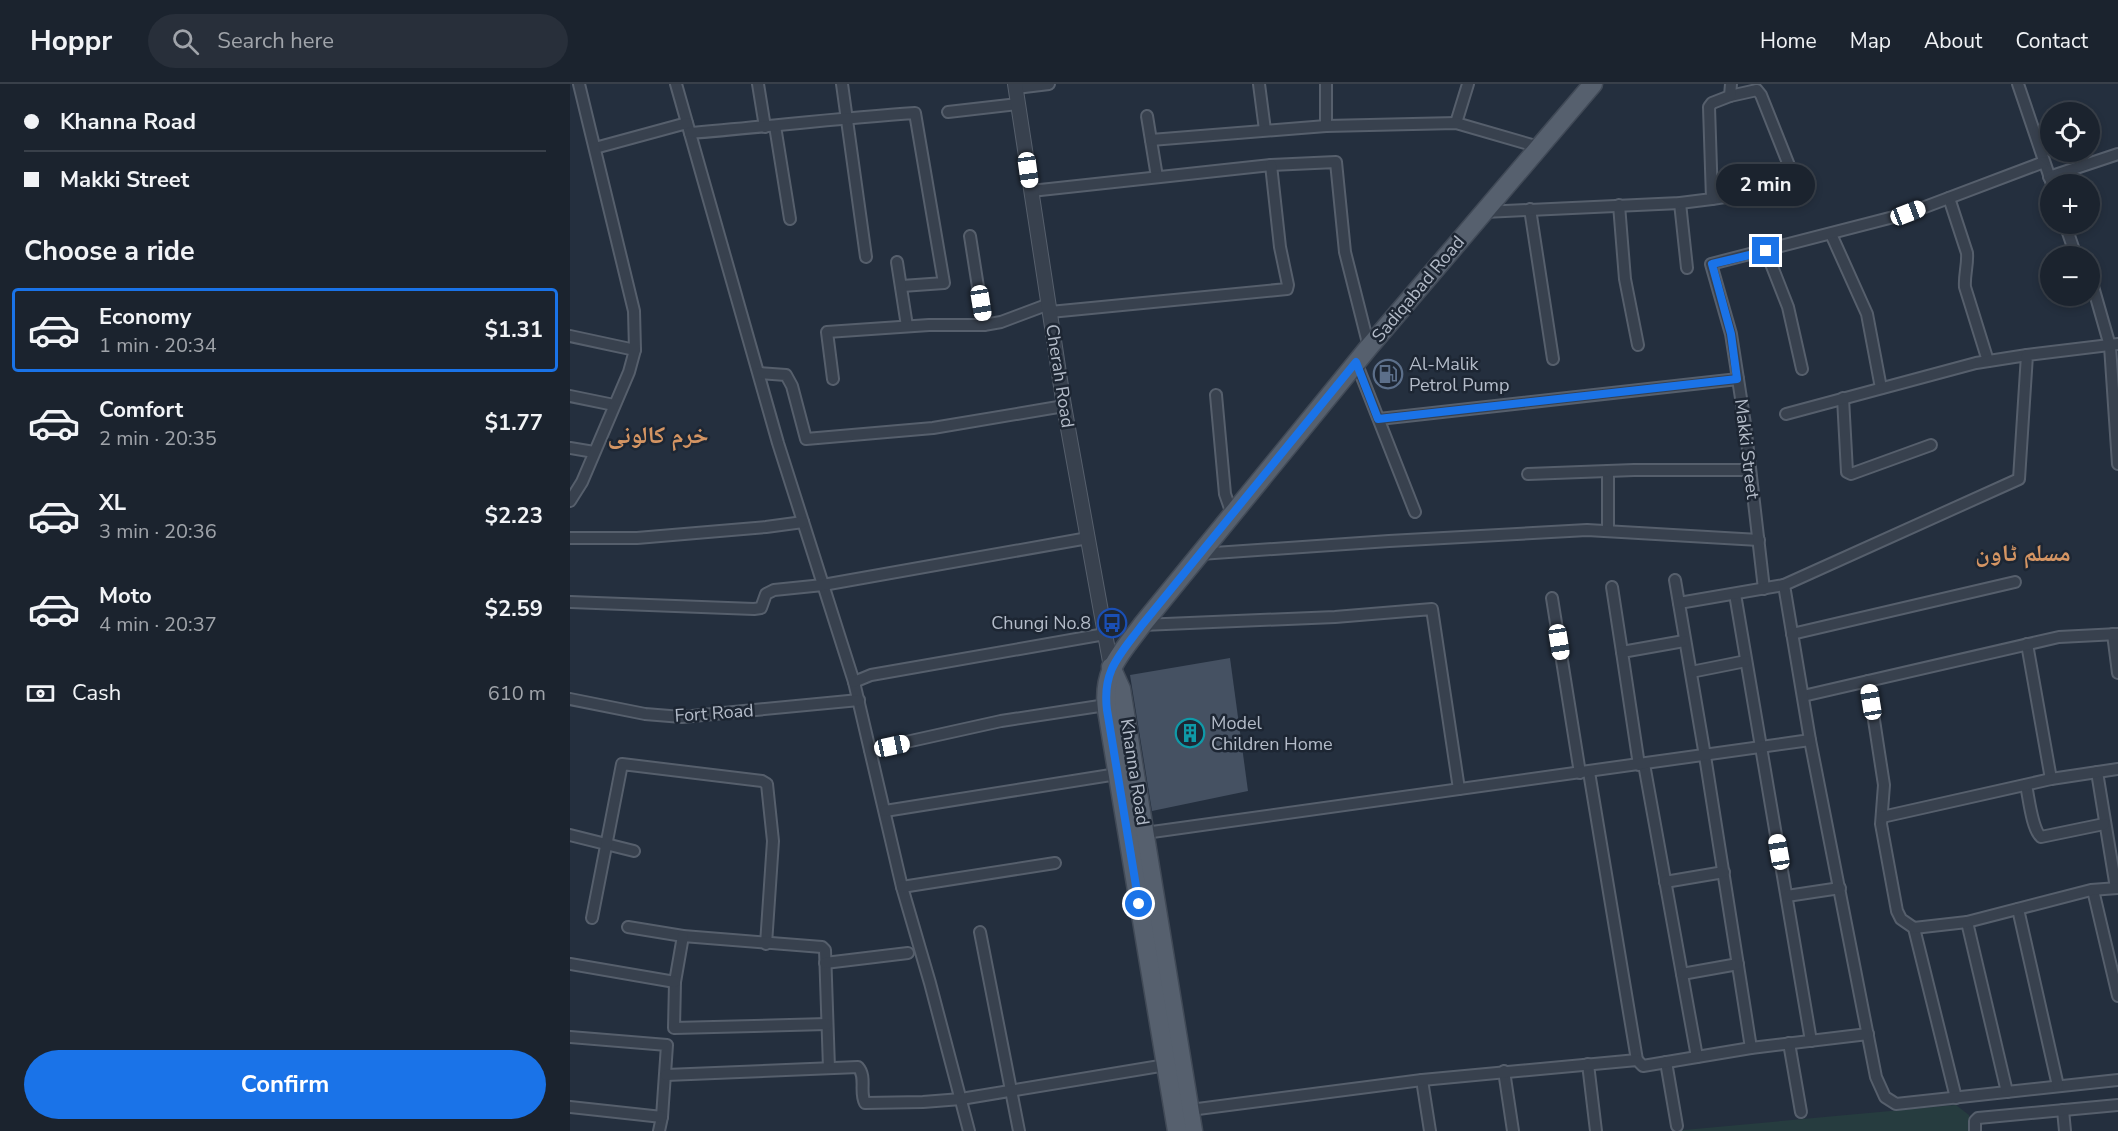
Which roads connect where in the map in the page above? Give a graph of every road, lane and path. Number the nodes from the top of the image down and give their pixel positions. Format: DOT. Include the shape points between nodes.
graph roads {
  1 [pos="579,84"];
  2 [pos="676,84"];
  3 [pos="758,84"];
  4 [pos="842,84"];
  5 [pos="1049,84"];
  6 [pos="1258,84"];
  7 [pos="1326,84"];
  8 [pos="1468,84"];
  9 [pos="1593,84"];
  10 [pos="1731,84"];
  11 [pos="2019,84"];
  12 [pos="1016,86"];
  13 [pos="1730,96"];
  14 [pos="1018,104"];
  15 [pos="948,112"];
  16 [pos="1147,116"];
  17 [pos="847,117"];
  18 [pos="1456,123"];
  19 [pos="1326,126"];
  20 [pos="770,127"];
  21 [pos="689,128"];
  22 [pos="1265,130"];
  23 [pos="1151,141"];
  24 [pos="1539,147"];
  25 [pos="595,148"];
  26 [pos="2040,150"];
  27 [pos="2118,154"];
  28 [pos="2044,162"];
  29 [pos="1271,165"];
  30 [pos="2048,174"];
  31 [pos="2068,174"];
  32 [pos="1156,177"];
  33 [pos="1031,191"];
  34 [pos="1751,193"];
  35 [pos="1800,193"];
  36 [pos="1949,198"];
  37 [pos="1712,199"];
  38 [pos="1680,203"];
  39 [pos="1619,205"];
  40 [pos="1530,209"];
  41 [pos="1484,212"];
  42 [pos="790,219"];
  43 [pos="1831,234"];
  44 [pos="970,236"];
  45 [pos="1766,251"];
  46 [pos="866,257"];
  47 [pos="897,262"];
  48 [pos="1687,268"];
  49 [pos="902,286"];
  50 [pos="2100,305"];
  51 [pos="1050,308"];
  52 [pos="984,325"];
  53 [pos="907,326"];
  54 [pos="570,336"];
  55 [pos="1638,345"];
  56 [pos="2114,345"];
  57 [pos="1369,347"];
  58 [pos="635,350"];
  59 [pos="2027,355"];
  60 [pos="1553,359"];
  61 [pos="1356,362"];
  62 [pos="1988,362"];
  63 [pos="1803,369"];
  64 [pos="759,373"];
  65 [pos="1737,379"];
  66 [pos="833,380"];
  67 [pos="1881,388"];
  68 [pos="1216,395"];
  69 [pos="570,396"];
  70 [pos="1843,398"];
  71 [pos="614,405"];
  72 [pos="1064,406"];
  73 [pos="1786,414"];
  74 [pos="1378,419"];
  75 [pos="1930,445"];
  76 [pos="570,448"];
  77 [pos="594,452"];
  78 [pos="2118,464"];
  79 [pos="1750,470"];
  80 [pos="1608,471"];
  81 [pos="1528,474"];
  82 [pos="570,501"];
  83 [pos="1414,512"];
  84 [pos="1232,514"];
  85 [pos="802,522"];
  86 [pos="1608,531"];
  87 [pos="570,538"];
  88 [pos="1088,538"];
  89 [pos="1759,540"];
  90 [pos="1200,554"];
  91 [pos="1675,580"];
  92 [pos="2015,582"];
  93 [pos="823,585"];
  94 [pos="1784,585"];
  95 [pos="1612,587"];
  96 [pos="1764,589"];
  97 [pos="1735,594"];
  98 [pos="1552,598"];
  99 [pos="570,602"];
  100 [pos="1679,603"];
  101 [pos="1142,625"];
  102 [pos="1105,634"];
  103 [pos="1792,634"];
  104 [pos="2115,634"];
  105 [pos="1684,641"];
  106 [pos="2027,644"];
  107 [pos="1622,652"];
  108 [pos="1746,661"];
  109 [pos="1111,667"];
  110 [pos="1690,672"];
  111 [pos="2118,673"];
  112 [pos="1868,681"];
  113 [pos="855,682"];
  114 [pos="1803,696"];
  115 [pos="570,699"];
  116 [pos="859,700"];
  117 [pos="1106,705"];
  118 [pos="1810,740"];
  119 [pos="1760,748"];
  120 [pos="870,750"];
  121 [pos="1705,756"];
  122 [pos="1642,765"];
  123 [pos="2118,769"];
  124 [pos="1584,772"];
  125 [pos="2097,772"];
  126 [pos="1117,774"];
  127 [pos="2051,779"];
  128 [pos="2026,785"];
  129 [pos="1459,789"];
  130 [pos="885,811"];
  131 [pos="1882,817"];
  132 [pos="2104,824"];
  133 [pos="1136,834"];
  134 [pos="570,835"];
  135 [pos="607,844"];
  136 [pos="634,851"];
  137 [pos="1055,863"];
  138 [pos="1724,872"];
  139 [pos="1665,882"];
  140 [pos="902,887"];
  141 [pos="1839,888"];
  142 [pos="2117,888"];
  143 [pos="2093,890"];
  144 [pos="1787,896"];
  145 [pos="2018,909"];
  146 [pos="592,918"];
  147 [pos="1967,922"];
  148 [pos="628,927"];
  149 [pos="1914,928"];
  150 [pos="980,932"];
  151 [pos="683,936"];
  152 [pos="766,944"];
  153 [pos="908,953"];
  154 [pos="825,963"];
  155 [pos="570,964"];
  156 [pos="1738,964"];
  157 [pos="1682,974"];
  158 [pos="675,982"];
  159 [pos="2118,996"];
  160 [pos="827,1024"];
  161 [pos="1868,1034"];
  162 [pos="570,1037"];
  163 [pos="1811,1041"];
  164 [pos="1789,1043"];
  165 [pos="1751,1048"];
  166 [pos="1696,1057"];
  167 [pos="1637,1060"];
  168 [pos="1666,1062"];
  169 [pos="1587,1064"];
  170 [pos="1166,1065"];
  171 [pos="829,1068"];
  172 [pos="1504,1071"];
  173 [pos="666,1075"];
  174 [pos="1422,1080"];
  175 [pos="2118,1080"];
  176 [pos="2058,1086"];
  177 [pos="1011,1090"];
  178 [pos="2007,1092"];
  179 [pos="1956,1098"];
  180 [pos="961,1099"];
  181 [pos="2118,1105"];
  182 [pos="570,1107"];
  183 [pos="2063,1110"];
  184 [pos="1182,1111"];
  185 [pos="1801,1112"];
  186 [pos="662,1117"];
  187 [pos="1677,1126"];
  188 [pos="659,1131"];
  189 [pos="969,1131"];
  190 [pos="1019,1131"];
  191 [pos="1177,1131"];
  192 [pos="1193,1131"];
  193 [pos="1430,1131"];
  194 [pos="1513,1131"];
  195 [pos="1596,1131"];
  196 [pos="1975,1131"];
  197 [pos="2065,1131"];
  1 -- 25 [label="street"];
  2 -- 21 [label="street"];
  3 -- 20 [label="street"];
  4 -- 17 [label="street"];
  5 -- 12 [label="street"];
  6 -- 22 [label="street"];
  7 -- 19 [label="street"];
  8 -- 18 [label="street"];
  9 -- 24 [label="main road, Sadiqabad Road"];
  10 -- 13 [label="street"];
  11 -- 26 [label="street"];
  12 -- 14 [label="street, Cherah Road"];
  13 -- 35 [label="street" via="1751,90 1761,95"];
  13 -- 37 [label="street" via="1709,107"];
  14 -- 15 [label="street"];
  14 -- 33 [label="street, Cherah Road"];
  16 -- 23 [label="street"];
  17 -- 20 [label="street"];
  17 -- 46 [label="street"];
  17 -- 49 [label="street" via="915,113 944,283"];
  18 -- 19 [label="street"];
  18 -- 24 [label="street"];
  19 -- 22 [label="street"];
  20 -- 21 [label="street"];
  20 -- 42 [label="street"];
  21 -- 25 [label="street"];
  21 -- 64 [label="street"];
  22 -- 23 [label="street"];
  23 -- 32 [label="street"];
  24 -- 41 [label="main road, Sadiqabad Road"];
  25 -- 58 [label="street" via="634,311"];
  27 -- 31 [label="street"];
  28 -- 30 [label="street"];
  28 -- 36 [label="street, Makki Street"];
  29 -- 32 [label="street"];
  29 -- 51 [label="street" via="1287,288"];
  29 -- 57 [label="street" via="1336,162 1345,252"];
  32 -- 33 [label="street"];
  33 -- 51 [label="street, Cherah Road"];
  34 -- 37 [label="street"];
  36 -- 43 [label="street, Makki Street"];
  36 -- 62 [label="street" via="1967,253 1965,287"];
  37 -- 38 [label="street"];
  38 -- 39 [label="street"];
  38 -- 48 [label="street"];
  39 -- 40 [label="street"];
  39 -- 55 [label="street" via="1626,279"];
  40 -- 41 [label="street"];
  40 -- 60 [label="street"];
  41 -- 57 [label="main road, Sadiqabad Road"];
  43 -- 45 [label="street, Makki Street"];
  43 -- 67 [label="street" via="1867,314"];
  44 -- 52 [label="street"];
  45 -- 63 [label="street" via="1788,307"];
  45 -- 65 [label="street, Makki Street" via="1712,264 1731,334"];
  47 -- 49 [label="street"];
  49 -- 53 [label="street"];
  50 -- 56 [label="street"];
  51 -- 52 [label="street"];
  51 -- 72 [label="street, Cherah Road"];
  52 -- 53 [label="street"];
  53 -- 66 [label="street" via="827,332"];
  54 -- 58 [label="street"];
  56 -- 59 [label="street"];
  56 -- 78 [label="street"];
  57 -- 61 [label="main road, Sadiqabad Road"];
  58 -- 71 [label="street"];
  59 -- 62 [label="street"];
  59 -- 94 [label="street" via="2019,479"];
  61 -- 74 [label="street"];
  61 -- 84 [label="main road, Sadiqabad Road"];
  62 -- 67 [label="street"];
  64 -- 72 [label="street" via="786,375 806,439 933,428"];
  64 -- 85 [label="street"];
  65 -- 74 [label="street"];
  65 -- 79 [label="street, Makki Street"];
  67 -- 70 [label="street"];
  68 -- 84 [label="street" via="1224,494"];
  69 -- 71 [label="street"];
  70 -- 73 [label="street"];
  70 -- 75 [label="street" via="1847,472 1851,474"];
  71 -- 77 [label="street"];
  72 -- 88 [label="street, Cherah Road"];
  74 -- 83 [label="street"];
  76 -- 77 [label="street"];
  77 -- 82 [label="street"];
  79 -- 80 [label="street"];
  79 -- 89 [label="street, Makki Street"];
  80 -- 81 [label="street"];
  80 -- 86 [label="street"];
  84 -- 90 [label="main road, Sadiqabad Road"];
  85 -- 87 [label="street" via="637,538"];
  85 -- 93 [label="street"];
  86 -- 89 [label="street"];
  86 -- 90 [label="street" via="1535,532"];
  88 -- 93 [label="street"];
  88 -- 102 [label="street, Cherah Road"];
  89 -- 96 [label="street, Makki Street"];
  90 -- 101 [label="main road, Sadiqabad Road"];
  91 -- 100 [label="street"];
  92 -- 103 [label="street"];
  93 -- 99 [label="street" via="774,590 766,594 761,608 754,609"];
  93 -- 113 [label="street"];
  94 -- 96 [label="street"];
  94 -- 103 [label="street"];
  95 -- 107 [label="street"];
  96 -- 97 [label="street"];
  97 -- 100 [label="street"];
  97 -- 108 [label="street"];
  98 -- 124 [label="street"];
  100 -- 105 [label="street"];
  101 -- 109 [label="main road, Sadiqabad Road"];
  101 -- 129 [label="street" via="1432,609"];
  102 -- 109 [label="street, Cherah Road"];
  102 -- 113 [label="street" via="871,675"];
  103 -- 114 [label="street"];
  104 -- 106 [label="street" via="2059,637"];
  104 -- 111 [label="street"];
  105 -- 107 [label="street"];
  105 -- 110 [label="street"];
  106 -- 112 [label="street"];
  106 -- 127 [label="street"];
  107 -- 122 [label="street"];
  108 -- 110 [label="street"];
  108 -- 119 [label="street"];
  109 -- 117 [label="main road, Khanna Road"];
  109 -- 133 [label="main road, Khanna Road" via="1121,689"];
  110 -- 121 [label="street"];
  112 -- 114 [label="street"];
  112 -- 131 [label="street" via="1884,785"];
  113 -- 116 [label="street"];
  114 -- 118 [label="street"];
  115 -- 116 [label="street, Fort Road" via="682,717"];
  116 -- 120 [label="street"];
  117 -- 120 [label="street" via="1001,721"];
  117 -- 126 [label="main road, Khanna Road"];
  118 -- 119 [label="street"];
  118 -- 141 [label="street"];
  119 -- 121 [label="street"];
  119 -- 144 [label="street"];
  120 -- 130 [label="street"];
  121 -- 122 [label="street"];
  121 -- 138 [label="street"];
  122 -- 124 [label="street"];
  122 -- 139 [label="street"];
  123 -- 125 [label="street"];
  124 -- 129 [label="street"];
  124 -- 167 [label="street"];
  125 -- 127 [label="street"];
  125 -- 132 [label="street"];
  126 -- 130 [label="street"];
  126 -- 133 [label="main road, Khanna Road"];
  127 -- 128 [label="street"];
  128 -- 131 [label="street"];
  128 -- 132 [label="street" via="2035,828 2042,837"];
  129 -- 133 [label="street"];
  130 -- 140 [label="street"];
  131 -- 149 [label="street" via="1897,911"];
  132 -- 142 [label="street"];
  133 -- 170 [label="main road, Khanna Road"];
  133 -- 184 [label="main road, Khanna Road"];
  134 -- 135 [label="street"];
  135 -- 136 [label="street"];
  135 -- 146 [label="street"];
  135 -- 152 [label="street" via="622,764 767,784 773,841"];
  137 -- 140 [label="street"];
  138 -- 139 [label="street"];
  138 -- 156 [label="street"];
  139 -- 157 [label="street"];
  140 -- 180 [label="street"];
  141 -- 144 [label="street"];
  141 -- 161 [label="street"];
  142 -- 143 [label="street"];
  143 -- 145 [label="street"];
  143 -- 159 [label="street"];
  144 -- 163 [label="street"];
  145 -- 147 [label="street"];
  145 -- 176 [label="street"];
  147 -- 149 [label="street"];
  147 -- 178 [label="street"];
  148 -- 151 [label="street"];
  149 -- 179 [label="street"];
  150 -- 177 [label="street"];
  151 -- 152 [label="street"];
  151 -- 158 [label="street"];
  152 -- 154 [label="street" via="822,947"];
  153 -- 154 [label="street"];
  154 -- 160 [label="street"];
  155 -- 158 [label="street"];
  156 -- 157 [label="street"];
  156 -- 165 [label="street"];
  157 -- 166 [label="street"];
  158 -- 160 [label="street" via="674,1028"];
  160 -- 171 [label="street"];
  161 -- 163 [label="street"];
  161 -- 179 [label="street" via="1876,1077 1890,1101 1896,1104"];
  162 -- 173 [label="street" via="667,1045"];
  163 -- 164 [label="street"];
  164 -- 165 [label="street"];
  164 -- 185 [label="street"];
  165 -- 166 [label="street"];
  166 -- 168 [label="street"];
  167 -- 168 [label="street" via="1643,1066"];
  167 -- 169 [label="street"];
  168 -- 187 [label="street"];
  169 -- 172 [label="street"];
  169 -- 195 [label="street"];
  170 -- 177 [label="street"];
  170 -- 184 [label="main road, Khanna Road"];
  171 -- 173 [label="street"];
  171 -- 180 [label="street" via="860,1068 865,1103"];
  172 -- 174 [label="street"];
  172 -- 194 [label="street"];
  173 -- 186 [label="street"];
  174 -- 184 [label="street"];
  174 -- 193 [label="street"];
  175 -- 176 [label="street"];
  176 -- 178 [label="street"];
  177 -- 180 [label="street"];
  177 -- 190 [label="street"];
  178 -- 179 [label="street"];
  180 -- 189 [label="street"];
  181 -- 183 [label="street"];
  182 -- 186 [label="street"];
  183 -- 196 [label="street" via="1978,1118"];
  183 -- 197 [label="street"];
  184 -- 191 [label="main road, Khanna Road"];
  184 -- 192 [label="main road, Khanna Road"];
  186 -- 188 [label="street"];
}
